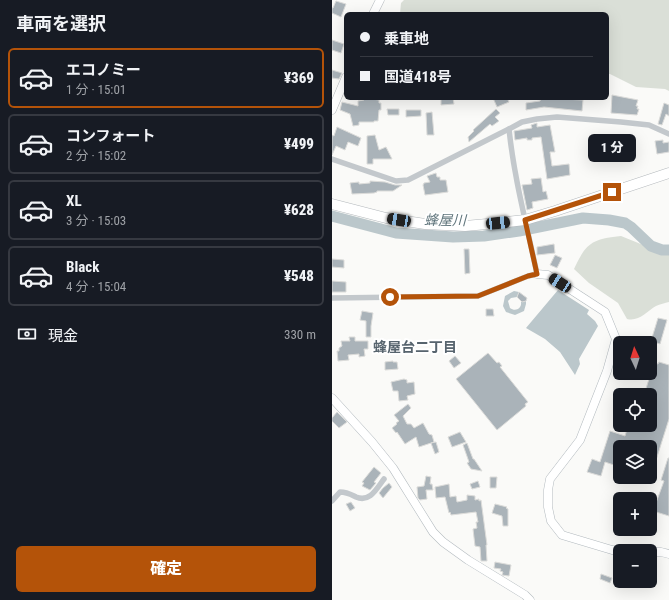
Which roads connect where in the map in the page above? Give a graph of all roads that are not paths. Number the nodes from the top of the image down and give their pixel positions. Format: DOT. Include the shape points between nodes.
graph roads {
  1 [pos="380,0"];
  2 [pos="374,12"];
  3 [pos="344,82"];
  4 [pos="332,110"];
  5 [pos="509,129"];
  6 [pos="669,134"];
  7 [pos="332,159"];
  8 [pos="669,173"];
  9 [pos="332,204"];
  10 [pos="525,220"];
  11 [pos="537,274"];
  12 [pos="332,298"];
  13 [pos="332,398"];
  14 [pos="384,480"];
  15 [pos="332,501"];
  16 [pos="613,550"];
  17 [pos="657,552"];
  18 [pos="669,554"];
  19 [pos="530,600"];
  1 -- 2 [label="street"];
  3 -- 4 [label="street"];
  5 -- 6 [label="street" via="522,122 557,117 649,125"];
  5 -- 7 [label="street" via="408,180 396,182"];
  5 -- 10 [label="street"];
  8 -- 10 [label="highway"];
  9 -- 10 [label="highway" via="386,218 425,224 465,226"];
  10 -- 11 [label="street"];
  11 -- 12 [label="street" via="478,296"];
  11 -- 16 [label="street" via="548,275 605,312 616,339 607,371 580,440 550,479 548,490 551,521 562,534"];
  13 -- 19 [label="street" via="393,468 433,532 468,560"];
  14 -- 15 [label="street" via="373,495 358,498 340,492"];
  17 -- 18 [label="street"];
}
